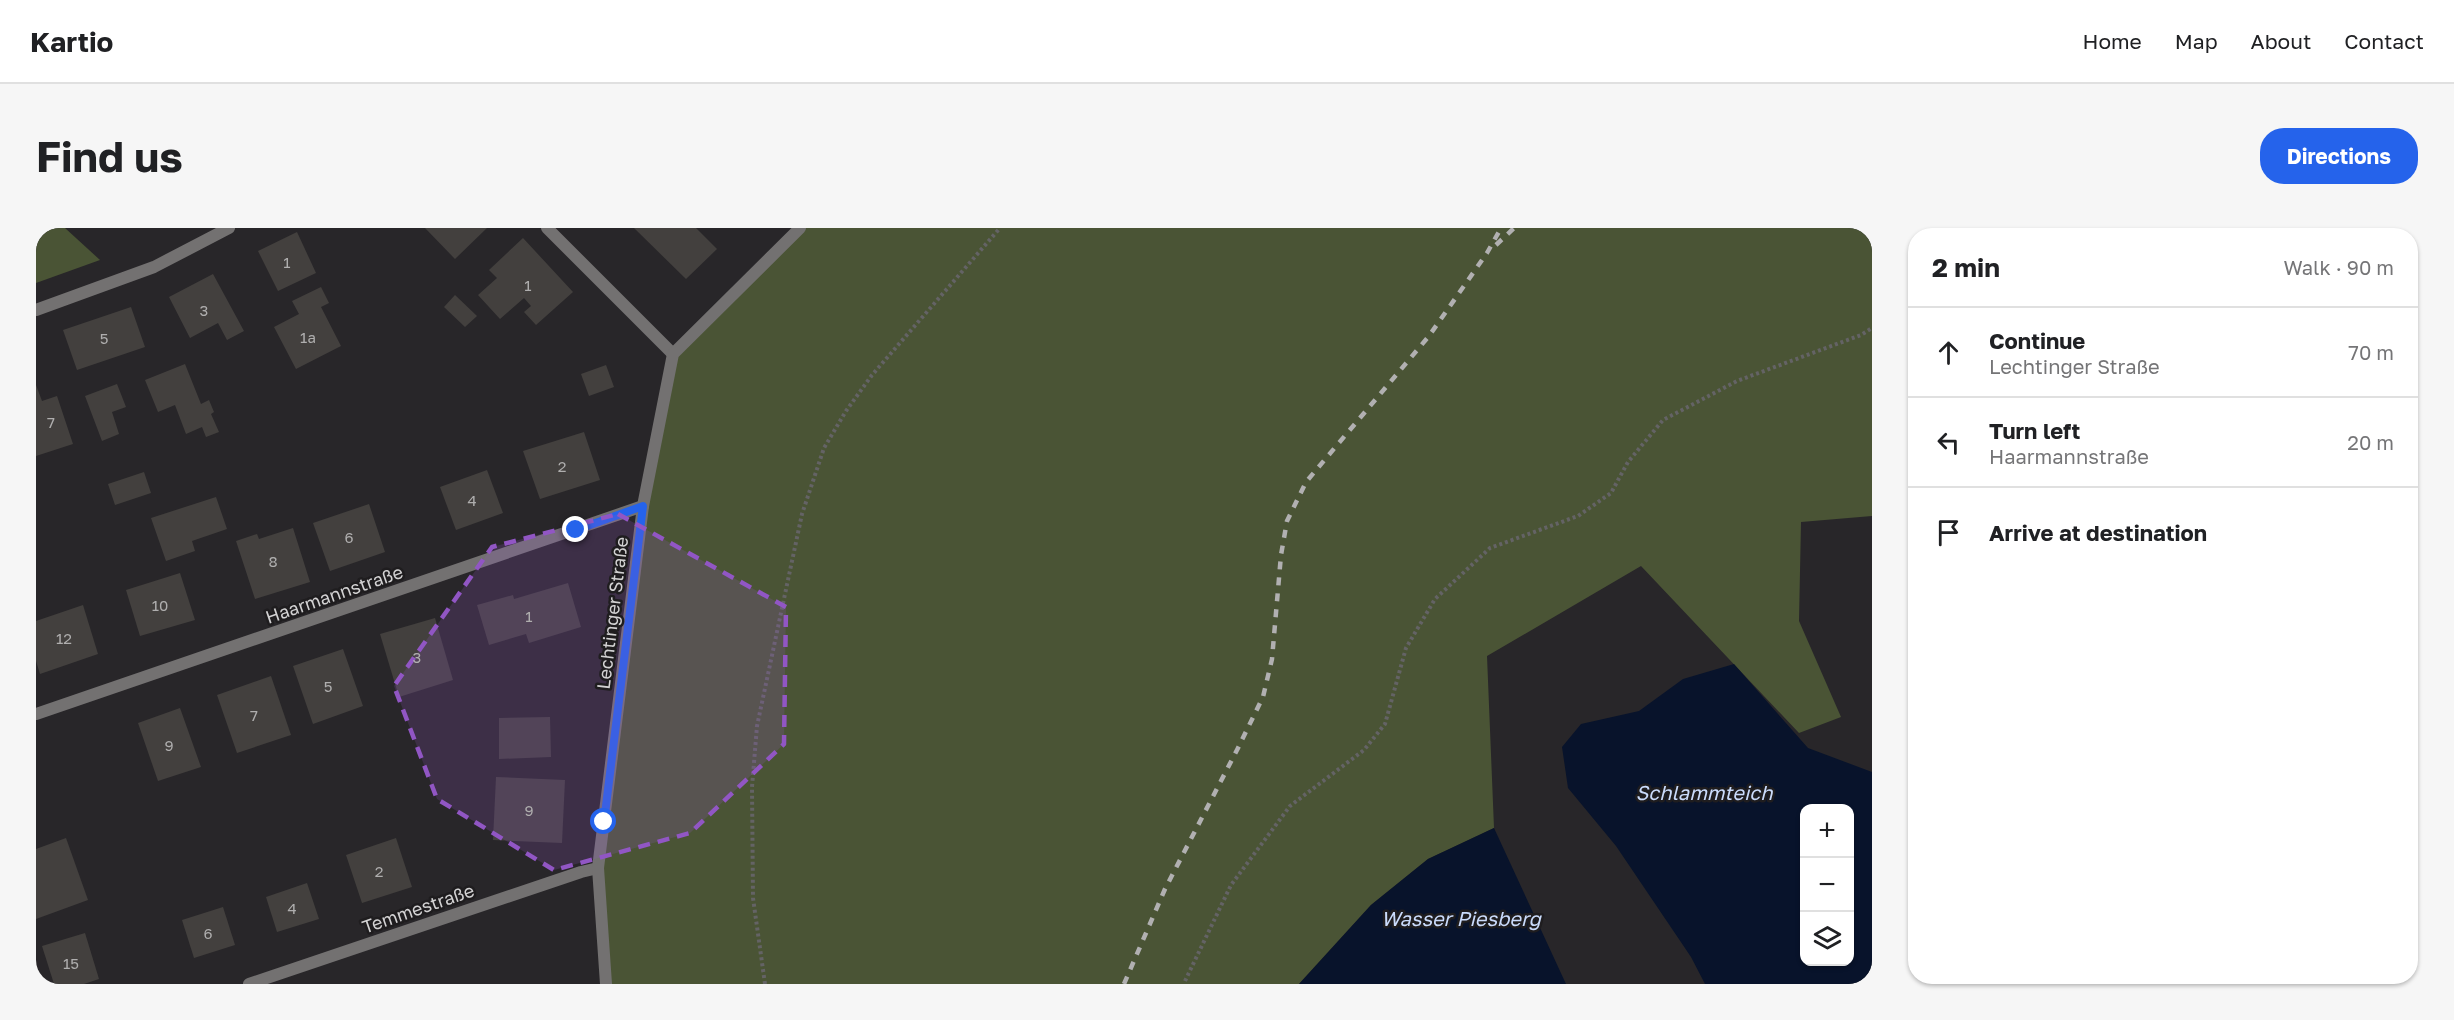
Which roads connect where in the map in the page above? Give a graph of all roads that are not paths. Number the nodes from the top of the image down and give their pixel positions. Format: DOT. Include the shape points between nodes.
graph roads {
  1 [pos="229,228"];
  2 [pos="547,228"];
  3 [pos="800,228"];
  4 [pos="36,310"];
  5 [pos="673,354"];
  6 [pos="643,506"];
  7 [pos="36,714"];
  8 [pos="598,868"];
  9 [pos="249,984"];
  10 [pos="606,984"];
  1 -- 4 [label="street" via="154,267"];
  2 -- 5 [label="street"];
  3 -- 5 [label="street"];
  5 -- 6 [label="street, Lechtinger Straße"];
  6 -- 7 [label="street, Haarmannstraße"];
  6 -- 8 [label="street, Lechtinger Straße"];
  8 -- 9 [label="street, Temmestraße"];
  8 -- 10 [label="street, Lechtinger Straße"];
}
